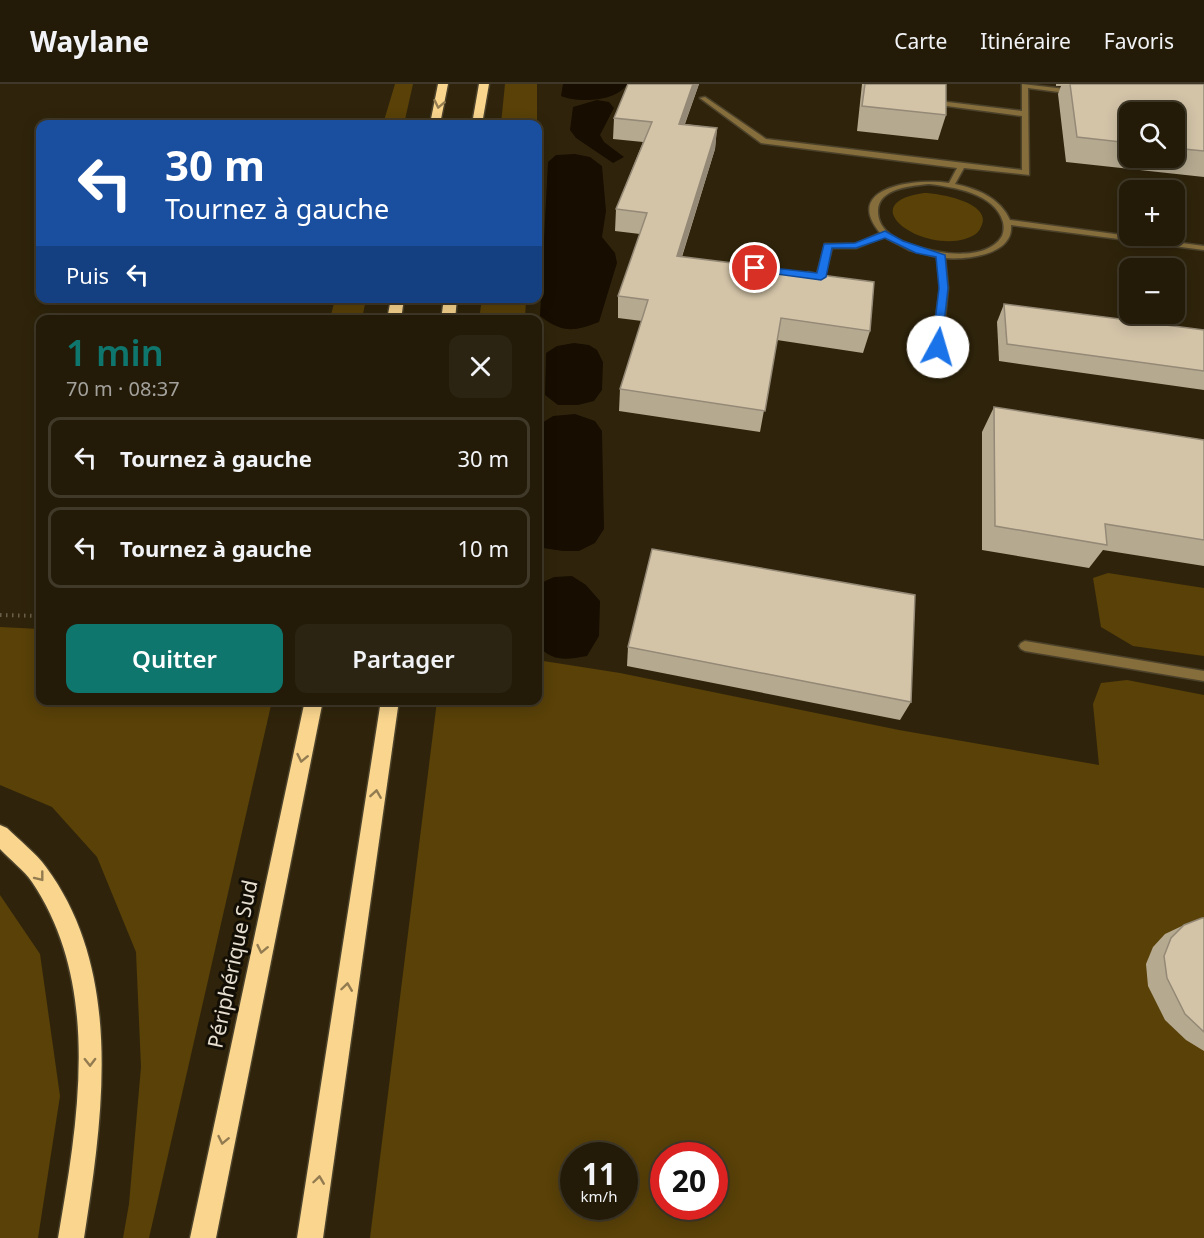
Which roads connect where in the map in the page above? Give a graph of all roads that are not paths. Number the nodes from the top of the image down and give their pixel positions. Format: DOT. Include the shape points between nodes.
graph roads {
  1 [pos="443,84"];
  2 [pos="484,84"];
  3 [pos="1025,85"];
  4 [pos="1081,92"];
  5 [pos="703,98"];
  6 [pos="939,103"];
  7 [pos="1026,114"];
  8 [pos="436,120"];
  9 [pos="478,120"];
  10 [pos="962,166"];
  11 [pos="951,185"];
  12 [pos="1008,222"];
  13 [pos="885,234"];
  14 [pos="1204,248"];
  15 [pos="941,255"];
  16 [pos="788,273"];
  17 [pos="799,274"];
  18 [pos="746,308"];
  19 [pos="938,347"];
  20 [pos="1025,646"];
  21 [pos="1204,676"];
  22 [pos="313,705"];
  23 [pos="389,705"];
  24 [pos="0,835"];
  25 [pos="71,1238"];
  26 [pos="202,1238"];
  27 [pos="310,1238"];
  1 -- 8 [label="highway, one-way"];
  2 -- 9 [label="highway"];
  3 -- 4 [label="lane"];
  3 -- 7 [label="lane"];
  5 -- 10 [label="lane" via="764,141"];
  6 -- 7 [label="lane"];
  7 -- 10 [label="lane" via="1026,173"];
  10 -- 11 [label="lane"];
  11 -- 12 [label="lane" via="988,200"];
  11 -- 13 [label="lane" via="908,184 890,189 872,209 875,222"];
  12 -- 14 [label="lane"];
  12 -- 15 [label="lane" via="1007,234 983,252"];
  13 -- 15 [label="lane" via="919,251"];
  13 -- 17 [label="lane" via="856,246 828,246 821,277"];
  15 -- 19 [label="lane" via="944,288"];
  16 -- 18 [label="lane" via="755,268"];
  20 -- 21 [label="lane"];
  22 -- 26 [label="highway, Périphérique Sud, one-way"];
  27 -- 23 [label="highway, one-way"];
  24 -- 25 [label="highway, one-way" via="25,856 49,888 62,911 83,977 90,1040 90,1091"];
}
